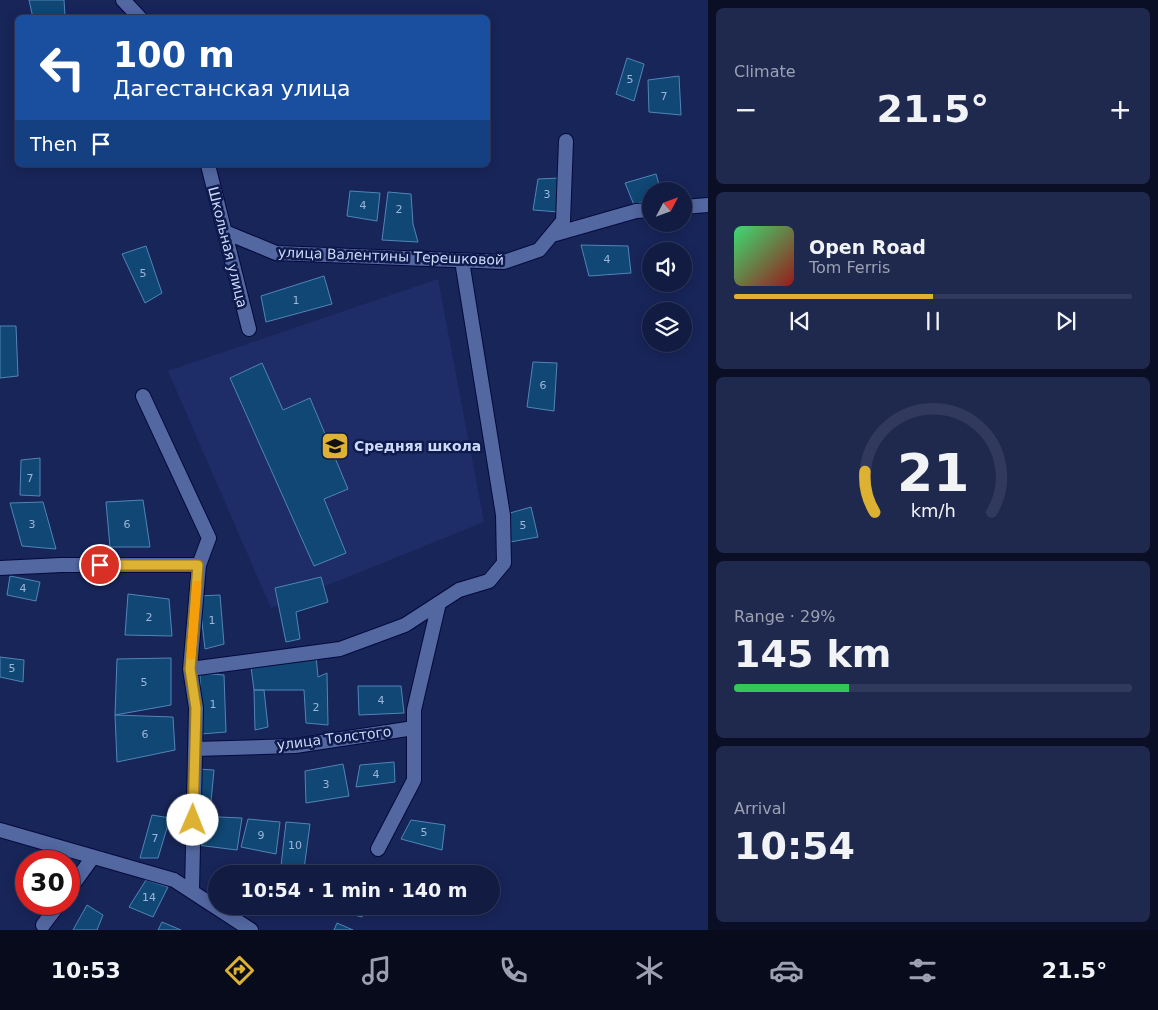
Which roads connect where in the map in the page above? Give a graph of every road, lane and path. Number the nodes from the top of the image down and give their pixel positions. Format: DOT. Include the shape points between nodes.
graph roads {
  1 [pos="123,0"];
  2 [pos="137,15"];
  3 [pos="566,141"];
  4 [pos="209,167"];
  5 [pos="708,205"];
  6 [pos="692,206"];
  7 [pos="642,211"];
  8 [pos="225,232"];
  9 [pos="552,236"];
  10 [pos="462,260"];
  11 [pos="249,329"];
  12 [pos="143,396"];
  13 [pos="198,565"];
  14 [pos="0,568"];
  15 [pos="439,602"];
  16 [pos="190,669"];
  17 [pos="414,728"];
  18 [pos="194,749"];
  19 [pos="0,830"];
  20 [pos="378,849"];
  21 [pos="93,857"];
  22 [pos="80,875"];
  23 [pos="192,891"];
  24 [pos="50,915"];
  25 [pos="43,925"];
  26 [pos="251,930"];
  1 -- 2 [label="street"];
  3 -- 9 [label="street, улица Валентины Терешковой" via="563,221"];
  4 -- 8 [label="street, Школьная улица"];
  5 -- 6 [label="street"];
  7 -- 9 [label="street, улица Валентины Терешковой"];
  8 -- 10 [label="street, улица Валентины Терешковой" via="276,253"];
  8 -- 11 [label="street, Школьная улица"];
  9 -- 10 [label="street, улица Валентины Терешковой" via="539,250 504,262"];
  10 -- 15 [label="street" via="503,515 504,563 489,581 459,590"];
  12 -- 13 [label="street" via="209,538"];
  13 -- 14 [label="street"];
  13 -- 16 [label="street"];
  15 -- 16 [label="street" via="405,625 340,649"];
  15 -- 17 [label="street" via="414,710"];
  16 -- 18 [label="street" via="196,708"];
  17 -- 18 [label="street, улица Толстого" via="295,746"];
  17 -- 20 [label="street" via="414,780"];
  18 -- 23 [label="street"];
  19 -- 21 [label="street"];
  21 -- 22 [label="street"];
  21 -- 23 [label="street" via="174,880"];
  23 -- 26 [label="street"];
  24 -- 25 [label="street"];
}
